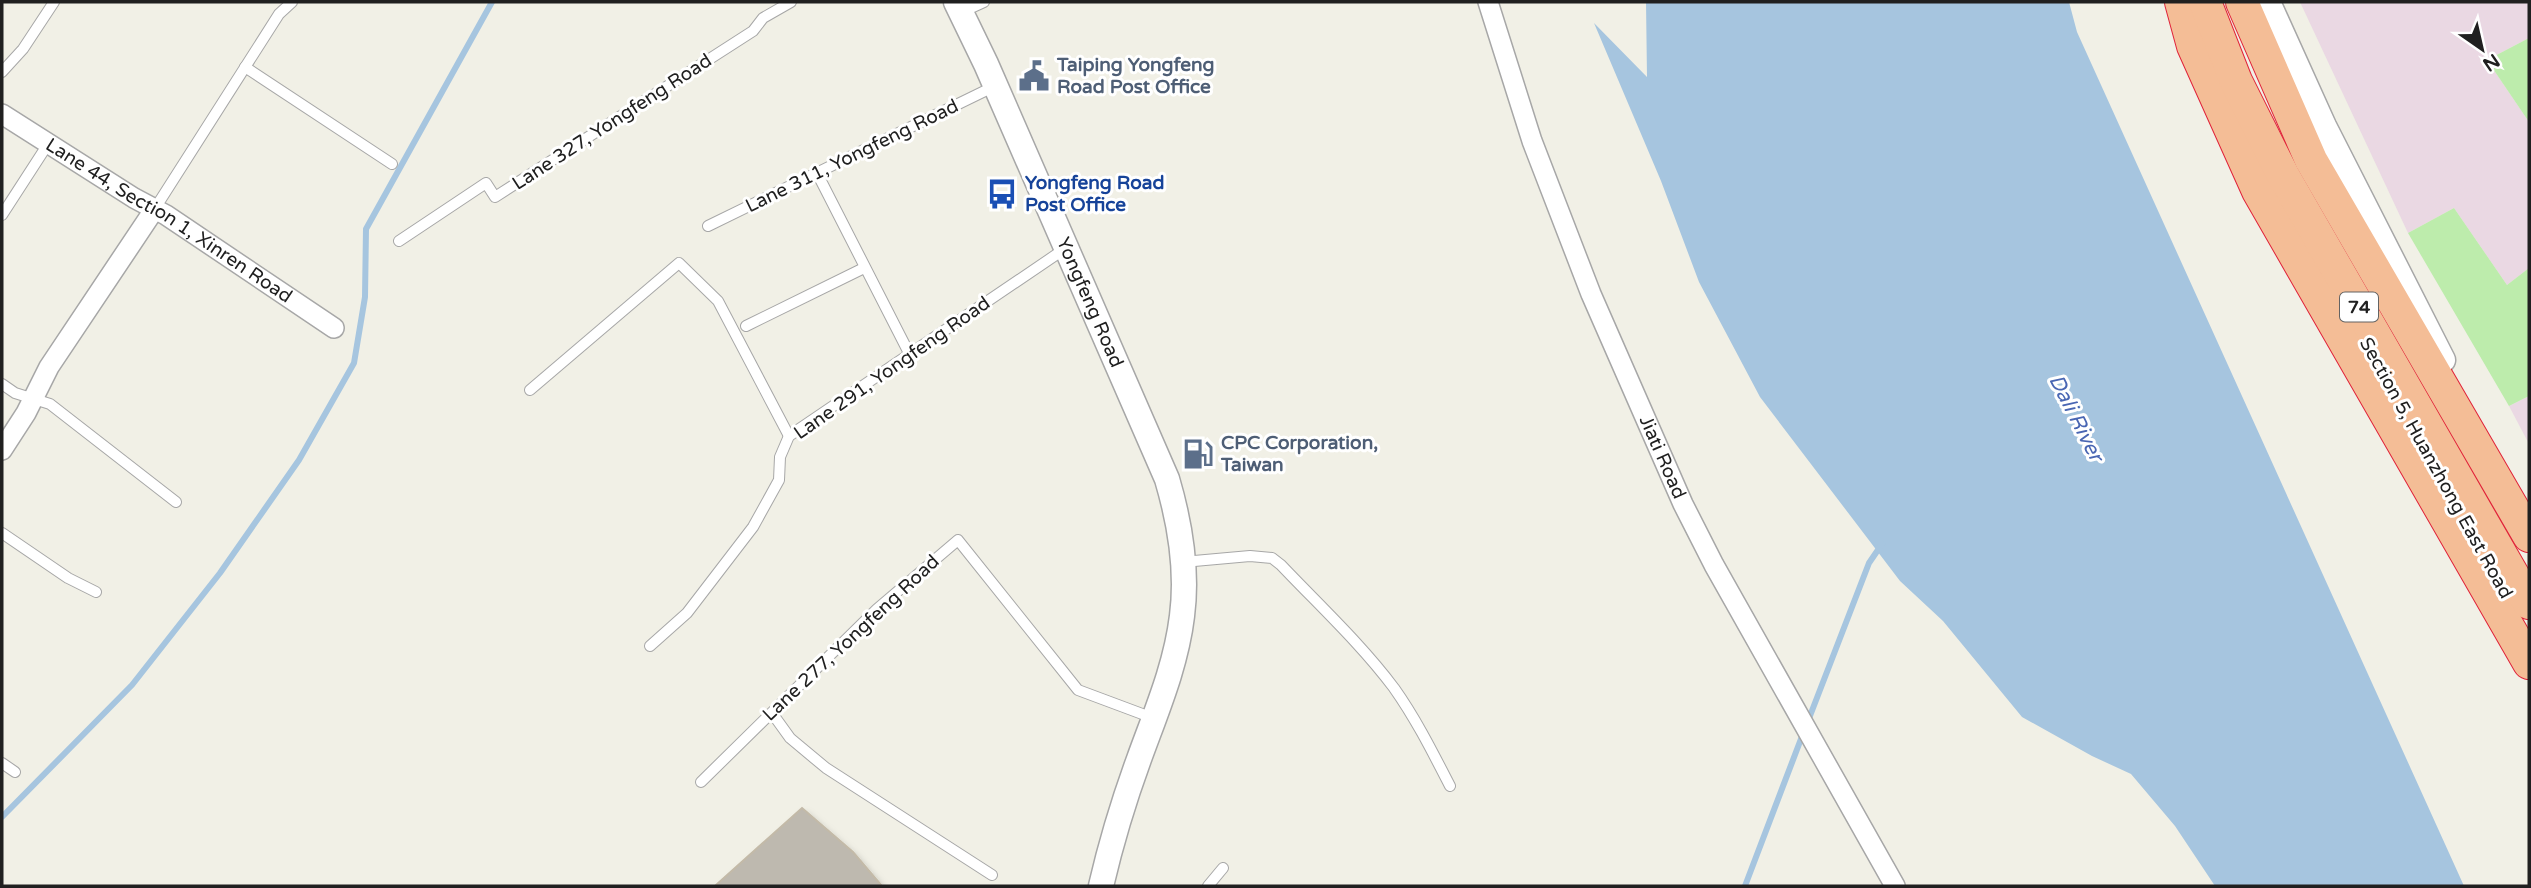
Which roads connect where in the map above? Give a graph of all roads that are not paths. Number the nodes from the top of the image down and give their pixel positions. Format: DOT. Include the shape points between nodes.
graph roads {
  1 [pos="54,2"];
  2 [pos="292,2"];
  3 [pos="791,2"];
  4 [pos="984,2"];
  5 [pos="1488,2"];
  6 [pos="2181,2"];
  7 [pos="2190,2"];
  8 [pos="2205,2"];
  9 [pos="2242,2"];
  10 [pos="2268,2"];
  11 [pos="959,7"];
  12 [pos="245,67"];
  13 [pos="2,72"];
  14 [pos="995,86"];
  15 [pos="2,114"];
  16 [pos="48,144"];
  17 [pos="392,164"];
  18 [pos="817,173"];
  19 [pos="154,209"];
  20 [pos="2,215"];
  21 [pos="708,226"];
  22 [pos="400,241"];
  23 [pos="1066,248"];
  24 [pos="864,268"];
  25 [pos="746,326"];
  26 [pos="334,328"];
  27 [pos="910,355"];
  28 [pos="2,384"];
  29 [pos="530,390"];
  30 [pos="33,398"];
  31 [pos="789,436"];
  32 [pos="2,450"];
  33 [pos="176,502"];
  34 [pos="2529,509"];
  35 [pos="2,533"];
  36 [pos="2529,537"];
  37 [pos="1183,562"];
  38 [pos="96,592"];
  39 [pos="2529,603"];
  40 [pos="2529,636"];
  41 [pos="650,646"];
  42 [pos="2529,663"];
  43 [pos="772,713"];
  44 [pos="1154,719"];
  45 [pos="2,763"];
  46 [pos="15,772"];
  47 [pos="701,782"];
  48 [pos="1450,786"];
  49 [pos="1223,868"];
  50 [pos="992,875"];
  51 [pos="1101,886"];
  52 [pos="1208,886"];
  53 [pos="1895,886"];
  1 -- 13 [label="lane" via="23,50"];
  2 -- 12 [label="lane" via="279,14"];
  3 -- 22 [label="lane, Lane 327, Yongfeng Road" via="495,197 486,183"];
  4 -- 11 [label="lane, Yongfeng Road"];
  5 -- 53 [label="street, Jiati Road" via="1532,141 1636,400 1714,565"];
  6 -- 42 [label="highway" via="2193,46 2258,191"];
  7 -- 40 [label="street, Section 5, Huanzhong East Road" via="2274,180"];
  8 -- 39 [label="highway, 74" via="2235,81 2283,175"];
  9 -- 36 [label="highway, 74" via="2311,160"];
  10 -- 34 [label="street" via="2375,229"];
  11 -- 14 [label="street, Yongfeng Road"];
  12 -- 17 [label="lane"];
  12 -- 19 [label="lane"];
  14 -- 18 [label="lane, Lane 311, Yongfeng Road"];
  14 -- 23 [label="street, Yongfeng Road"];
  15 -- 16 [label="street, Lane 44, Section 1, Xinren Road"];
  16 -- 19 [label="street, Lane 44, Section 1, Xinren Road"];
  16 -- 20 [label="lane"];
  18 -- 21 [label="lane, Lane 311, Yongfeng Road"];
  18 -- 24 [label="lane"];
  19 -- 26 [label="street, Lane 44, Section 1, Xinren Road"];
  19 -- 30 [label="street"];
  23 -- 27 [label="lane, Lane 291, Yongfeng Road"];
  23 -- 37 [label="street, Yongfeng Road" via="1167,479"];
  24 -- 25 [label="lane"];
  24 -- 27 [label="lane"];
  27 -- 31 [label="lane, Lane 291, Yongfeng Road"];
  28 -- 30 [label="lane"];
  29 -- 31 [label="lane" via="679,263 718,301"];
  30 -- 32 [label="street"];
  30 -- 33 [label="lane" via="50,404"];
  31 -- 41 [label="lane, Lane 291, Yongfeng Road" via="780,457 779,480 753,527 687,613"];
  35 -- 38 [label="lane"];
  37 -- 44 [label="street, Yongfeng Road" via="1182,615 1169,677"];
  37 -- 48 [label="lane" via="1250,556 1272,558 1281,565 1393,688"];
  43 -- 44 [label="lane, Lane 277, Yongfeng Road" via="877,609 958,540 1078,690"];
  43 -- 47 [label="lane, Lane 277, Yongfeng Road"];
  43 -- 50 [label="lane" via="790,738 826,768"];
  44 -- 51 [label="street, Yongfeng Road" via="1110,845"];
  45 -- 46 [label="lane"];
  49 -- 52 [label="lane"];
}
